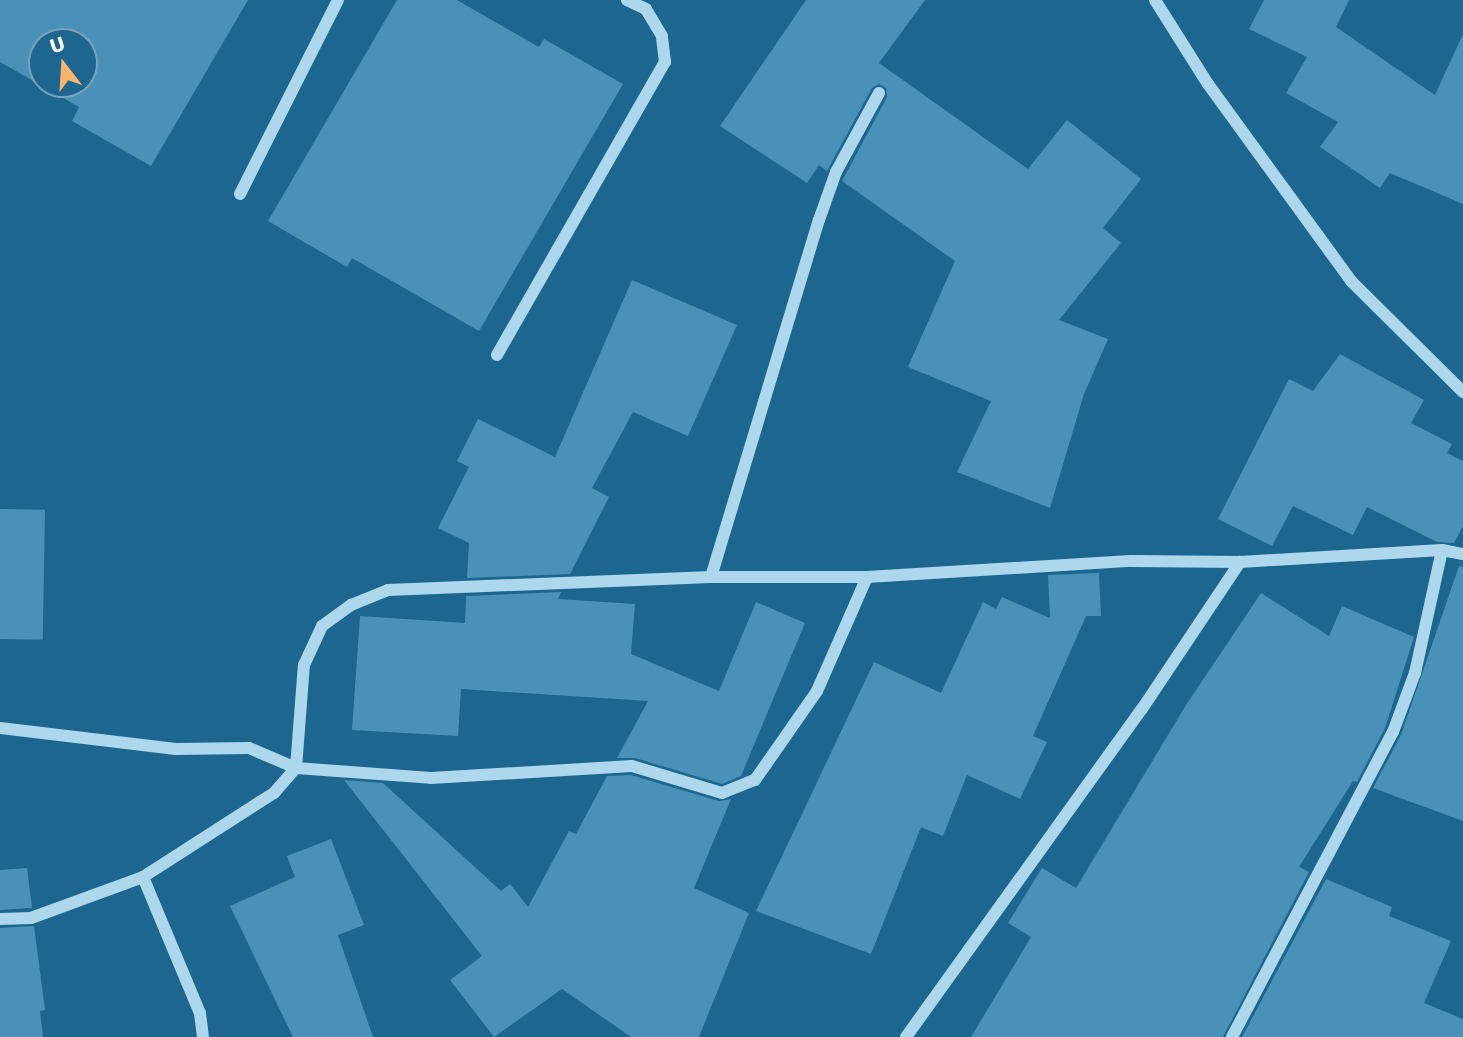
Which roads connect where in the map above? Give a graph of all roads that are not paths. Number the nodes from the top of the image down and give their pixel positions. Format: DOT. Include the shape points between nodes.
graph roads {
  1 [pos="338,0"];
  2 [pos="627,0"];
  3 [pos="1154,0"];
  4 [pos="879,93"];
  5 [pos="240,194"];
  6 [pos="497,355"];
  7 [pos="1463,392"];
  8 [pos="1442,550"];
  9 [pos="1463,554"];
  10 [pos="1240,562"];
  11 [pos="712,577"];
  12 [pos="867,577"];
  13 [pos="0,728"];
  14 [pos="296,768"];
  15 [pos="143,877"];
  16 [pos="0,919"];
  17 [pos="204,1037"];
  18 [pos="906,1037"];
  19 [pos="1232,1037"];
  1 -- 5 [label="street"];
  2 -- 6 [label="street" via="646,9 662,36 664,62"];
  3 -- 7 [label="street" via="1208,84 1351,281"];
  4 -- 11 [label="street" via="836,172 819,220"];
  8 -- 9 [label="street"];
  8 -- 10 [label="street"];
  8 -- 19 [label="street" via="1415,673 1393,733"];
  10 -- 12 [label="street" via="1131,561"];
  10 -- 18 [label="street" via="1142,709"];
  11 -- 12 [label="street"];
  11 -- 14 [label="street" via="388,590 351,605 322,626 304,665"];
  12 -- 14 [label="street" via="817,691 755,780 722,793 632,766 431,778"];
  13 -- 14 [label="street" via="176,749 249,748"];
  14 -- 15 [label="street" via="274,793"];
  15 -- 16 [label="street" via="31,918"];
  15 -- 17 [label="street" via="200,1013"];
}
